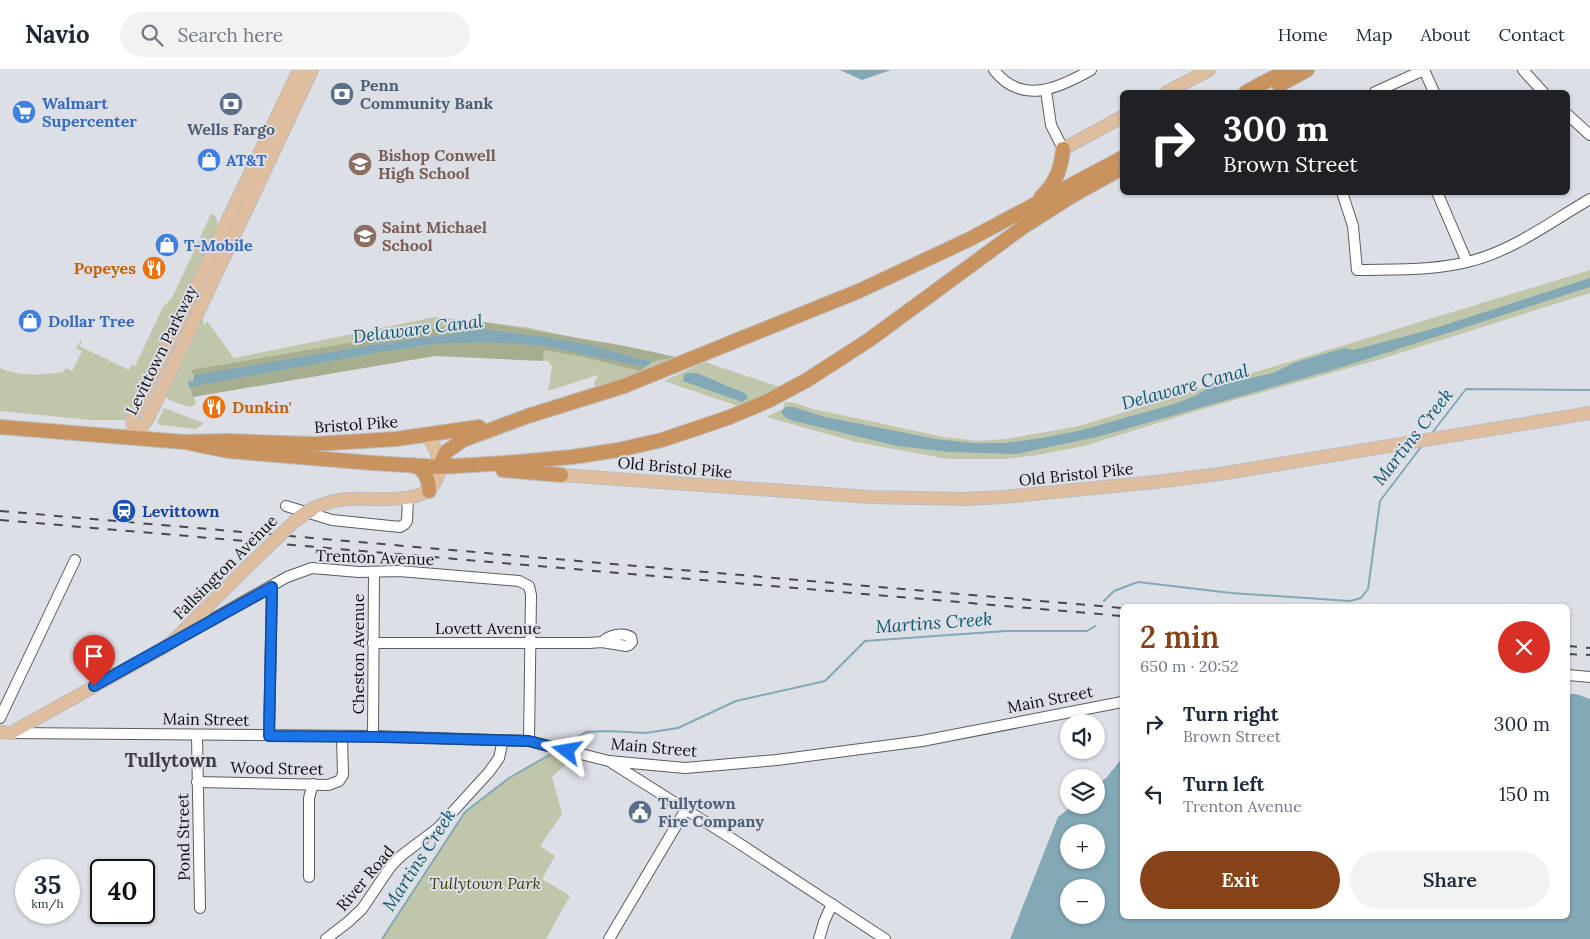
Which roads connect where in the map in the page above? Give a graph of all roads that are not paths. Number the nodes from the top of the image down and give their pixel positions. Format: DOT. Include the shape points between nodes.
graph roads {
  1 [pos="299,70"];
  2 [pos="312,70"];
  3 [pos="994,70"];
  4 [pos="1208,70"];
  5 [pos="1288,70"];
  6 [pos="1307,70"];
  7 [pos="1424,70"];
  8 [pos="1523,70"];
  9 [pos="1089,71"];
  10 [pos="1046,90"];
  11 [pos="1171,90"];
  12 [pos="1250,90"];
  13 [pos="1269,90"];
  14 [pos="1379,90"];
  15 [pos="1433,90"];
  16 [pos="1541,90"];
  17 [pos="1570,117"];
  18 [pos="1120,118"];
  19 [pos="1590,135"];
  20 [pos="1064,149"];
  21 [pos="1120,159"];
  22 [pos="1120,169"];
  23 [pos="1343,195"];
  24 [pos="1438,195"];
  25 [pos="1590,199"];
  26 [pos="1030,207"];
  27 [pos="1467,262"];
  28 [pos="1590,413"];
  29 [pos="528,416"];
  30 [pos="0,427"];
  31 [pos="426,435"];
  32 [pos="133,438"];
  33 [pos="184,442"];
  34 [pos="411,465"];
  35 [pos="439,466"];
  36 [pos="457,466"];
  37 [pos="561,475"];
  38 [pos="429,491"];
  39 [pos="408,498"];
  40 [pos="286,506"];
  41 [pos="75,560"];
  42 [pos="374,572"];
  43 [pos="272,587"];
  44 [pos="173,641"];
  45 [pos="602,642"];
  46 [pos="373,643"];
  47 [pos="530,643"];
  48 [pos="1570,675"];
  49 [pos="1590,677"];
  50 [pos="1120,702"];
  51 [pos="0,718"];
  52 [pos="6,733"];
  53 [pos="197,735"];
  54 [pos="269,736"];
  55 [pos="342,736"];
  56 [pos="373,736"];
  57 [pos="502,740"];
  58 [pos="529,741"];
  59 [pos="609,761"];
  60 [pos="197,782"];
  61 [pos="313,784"];
  62 [pos="686,809"];
  63 [pos="309,878"];
  64 [pos="832,904"];
  65 [pos="200,908"];
  66 [pos="326,939"];
  67 [pos="609,939"];
  68 [pos="819,939"];
  69 [pos="886,939"];
  1 -- 32 [label="main road, Levittown Parkway" via="132,418"];
  2 -- 32 [label="main road, Levittown Parkway" via="156,402"];
  3 -- 10 [label="street" via="1020,89"];
  4 -- 11 [label="main road"];
  5 -- 12 [label="highway"];
  6 -- 13 [label="highway"];
  7 -- 14 [label="street"];
  7 -- 15 [label="street"];
  8 -- 16 [label="street"];
  9 -- 10 [label="street"];
  10 -- 20 [label="street" via="1051,125"];
  17 -- 19 [label="street"];
  18 -- 20 [label="main road"];
  20 -- 26 [label="highway" via="1054,182"];
  21 -- 26 [label="highway"];
  22 -- 36 [label="highway" via="1023,227 842,359 757,406 640,446 596,454"];
  23 -- 27 [label="street" via="1351,214 1357,270"];
  24 -- 27 [label="street"];
  25 -- 27 [label="street" via="1507,248"];
  26 -- 29 [label="highway" via="859,291 624,386"];
  28 -- 37 [label="main road, Old Bristol Pike" via="1219,474 983,498 879,498"];
  29 -- 31 [label="highway, Bristol Pike"];
  29 -- 35 [label="highway" via="458,442 446,452"];
  30 -- 32 [label="highway, Bristol Pike"];
  31 -- 33 [label="highway, Bristol Pike" via="322,444"];
  31 -- 35 [label="main road" via="436,449"];
  32 -- 33 [label="highway, Bristol Pike"];
  33 -- 34 [label="highway, Bristol Pike" via="228,451"];
  34 -- 35 [label="highway, Bristol Pike"];
  34 -- 38 [label="highway" via="425,474"];
  35 -- 36 [label="highway, Bristol Pike"];
  35 -- 38 [label="main road" via="436,482"];
  36 -- 37 [label="highway"];
  38 -- 39 [label="main road, Fallsington Avenue"];
  39 -- 40 [label="street, Fallsington Avenue" via="407,521 400,527 332,520"];
  39 -- 44 [label="main road, Fallsington Avenue, bridge" via="339,500 313,508 294,521"];
  41 -- 51 [label="street"];
  42 -- 43 [label="street, Trenton Avenue" via="312,568"];
  42 -- 46 [label="street, Cheston Avenue"];
  42 -- 47 [label="street, Trenton Avenue" via="526,584 530,589"];
  43 -- 44 [label="street, Trenton Avenue"];
  43 -- 54 [label="street"];
  44 -- 52 [label="main road, Fallsington Avenue"];
  45 -- 47 [label="street, Lovett Avenue"];
  46 -- 47 [label="street, Lovett Avenue"];
  46 -- 56 [label="street, Cheston Avenue"];
  47 -- 58 [label="street"];
  48 -- 49 [label="street"];
  50 -- 59 [label="street, Main Street" via="922,741 787,759 685,768"];
  52 -- 53 [label="street, Main Street"];
  53 -- 54 [label="street, Main Street"];
  53 -- 60 [label="street, Pond Street"];
  54 -- 55 [label="street, Main Street"];
  55 -- 56 [label="street, Main Street"];
  55 -- 61 [label="street, Wood Street" via="342,778 328,785"];
  56 -- 57 [label="street, Main Street"];
  57 -- 58 [label="street, Main Street"];
  57 -- 66 [label="street, River Road" via="499,758 493,768 438,828 391,866 362,909"];
  58 -- 59 [label="street, Main Street"];
  59 -- 62 [label="street"];
  60 -- 61 [label="street, Wood Street"];
  60 -- 65 [label="street, Pond Street"];
  61 -- 63 [label="street" via="309,798"];
  62 -- 64 [label="street"];
  62 -- 67 [label="street"];
  64 -- 68 [label="street"];
  64 -- 69 [label="street"];
}
